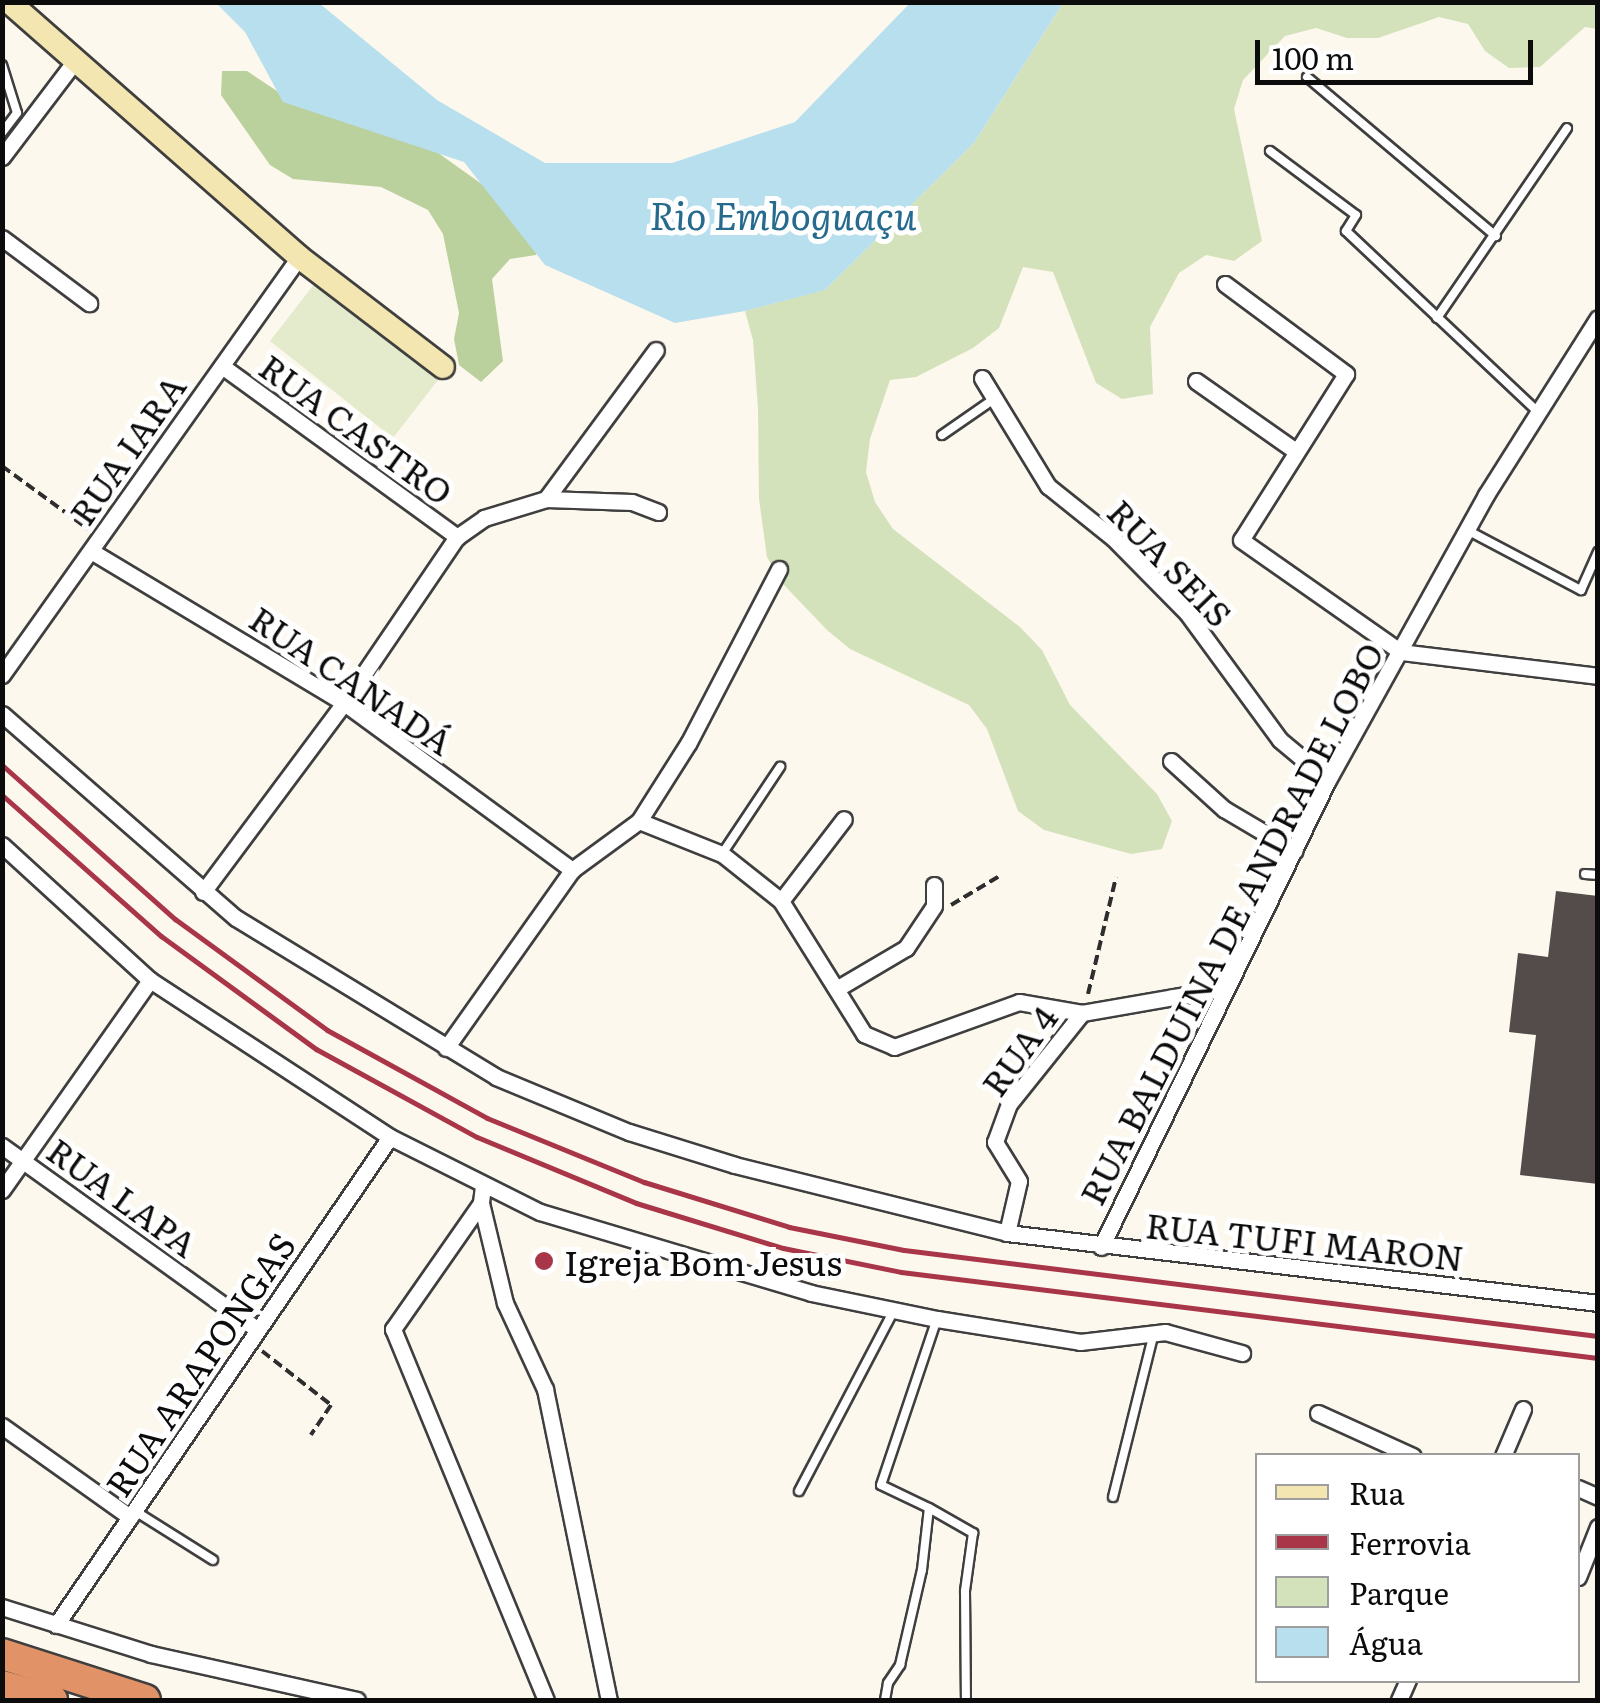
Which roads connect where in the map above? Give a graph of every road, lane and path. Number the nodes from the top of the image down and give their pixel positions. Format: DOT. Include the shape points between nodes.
graph roads {
  1 [pos="9,2"];
  2 [pos="76,61"];
  3 [pos="2,65"];
  4 [pos="1307,78"];
  5 [pos="1567,128"];
  6 [pos="2,133"];
  7 [pos="1270,152"];
  8 [pos="2,157"];
  9 [pos="1496,236"];
  10 [pos="2,238"];
  11 [pos="299,257"];
  12 [pos="1225,284"];
  13 [pos="89,303"];
  14 [pos="1438,318"];
  15 [pos="1598,318"];
  16 [pos="656,350"];
  17 [pos="222,366"];
  18 [pos="443,366"];
  19 [pos="982,378"];
  20 [pos="1196,381"];
  21 [pos="994,399"];
  22 [pos="1538,412"];
  23 [pos="942,435"];
  24 [pos="1294,450"];
  25 [pos="2,466"];
  26 [pos="546,500"];
  27 [pos="658,512"];
  28 [pos="1468,530"];
  29 [pos="457,537"];
  30 [pos="96,544"];
  31 [pos="1598,552"];
  32 [pos="779,569"];
  33 [pos="1401,652"];
  34 [pos="2,675"];
  35 [pos="1598,676"];
  36 [pos="344,703"];
  37 [pos="2,714"];
  38 [pos="1171,761"];
  39 [pos="780,766"];
  40 [pos="1328,780"];
  41 [pos="844,819"];
  42 [pos="638,821"];
  43 [pos="2,845"];
  44 [pos="1294,851"];
  45 [pos="722,854"];
  46 [pos="572,870"];
  47 [pos="1586,874"];
  48 [pos="1598,875"];
  49 [pos="998,877"];
  50 [pos="1116,878"];
  51 [pos="934,885"];
  52 [pos="204,892"];
  53 [pos="781,900"];
  54 [pos="934,906"];
  55 [pos="150,980"];
  56 [pos="838,988"];
  57 [pos="1225,988"];
  58 [pos="1082,1013"];
  59 [pos="446,1048"];
  60 [pos="390,1137"];
  61 [pos="2,1146"];
  62 [pos="23,1161"];
  63 [pos="2,1190"];
  64 [pos="482,1195"];
  65 [pos="1006,1233"];
  66 [pos="1100,1247"];
  67 [pos="1598,1303"];
  68 [pos="894,1310"];
  69 [pos="937,1319"];
  70 [pos="1154,1333"];
  71 [pos="254,1336"];
  72 [pos="1242,1353"];
  73 [pos="1523,1408"];
  74 [pos="1318,1413"];
  75 [pos="2,1426"];
  76 [pos="311,1435"];
  77 [pos="1405,1453"];
  78 [pos="1505,1453"];
  79 [pos="798,1491"];
  80 [pos="1113,1497"];
  81 [pos="928,1508"];
  82 [pos="132,1514"];
  83 [pos="1598,1527"];
  84 [pos="213,1560"];
  85 [pos="1580,1573"];
  86 [pos="2,1607"];
  87 [pos="56,1625"];
  88 [pos="2,1654"];
  89 [pos="2,1686"];
  90 [pos="52,1700"];
  91 [pos="145,1700"];
  92 [pos="357,1700"];
  93 [pos="546,1700"];
  94 [pos="609,1700"];
  95 [pos="885,1700"];
  96 [pos="966,1700"];
  1 -- 2 [label="street"];
  2 -- 8 [label="street"];
  2 -- 11 [label="street"];
  3 -- 6 [label="lane" via="18,113"];
  4 -- 9 [label="lane"];
  5 -- 9 [label="lane"];
  7 -- 14 [label="lane" via="1356,215 1346,231"];
  9 -- 14 [label="lane"];
  10 -- 13 [label="street"];
  11 -- 17 [label="street, RUA IARA"];
  11 -- 18 [label="street"];
  12 -- 24 [label="street" via="1346,374"];
  14 -- 22 [label="lane"];
  15 -- 22 [label="street, RUA BALDUINA DE ANDRADE LOBO"];
  16 -- 26 [label="street"];
  17 -- 29 [label="street, RUA CASTRO"];
  17 -- 30 [label="street, RUA IARA"];
  19 -- 21 [label="street, RUA SEIS"];
  20 -- 24 [label="street"];
  21 -- 23 [label="lane"];
  21 -- 40 [label="street, RUA SEIS" via="1048,486 1113,538 1187,613 1280,740"];
  22 -- 28 [label="street, RUA BALDUINA DE ANDRADE LOBO"];
  24 -- 33 [label="street" via="1242,540"];
  25 -- 30 [label="path"];
  26 -- 27 [label="street" via="596,498"];
  26 -- 29 [label="street" via="484,518"];
  28 -- 31 [label="lane" via="1581,590"];
  28 -- 33 [label="street, RUA BALDUINA DE ANDRADE LOBO"];
  29 -- 36 [label="street"];
  30 -- 34 [label="street, RUA IARA"];
  30 -- 36 [label="street, RUA CANADÁ"];
  32 -- 42 [label="street" via="689,742"];
  33 -- 35 [label="street"];
  33 -- 40 [label="street, RUA BALDUINA DE ANDRADE LOBO"];
  36 -- 46 [label="street, RUA CANADÁ"];
  36 -- 52 [label="street"];
  37 -- 52 [label="street, RUA TUFI MARON"];
  38 -- 44 [label="street" via="1224,809"];
  39 -- 45 [label="lane"];
  40 -- 44 [label="street, RUA BALDUINA DE ANDRADE LOBO"];
  41 -- 53 [label="street"];
  42 -- 45 [label="street"];
  42 -- 46 [label="street"];
  43 -- 55 [label="street"];
  44 -- 57 [label="street, RUA BALDUINA DE ANDRADE LOBO"];
  45 -- 53 [label="street"];
  46 -- 59 [label="street"];
  47 -- 48 [label="lane"];
  49 -- 54 [label="path" via="942,910"];
  50 -- 58 [label="path"];
  51 -- 54 [label="street"];
  52 -- 59 [label="street, RUA TUFI MARON"];
  53 -- 56 [label="street"];
  54 -- 56 [label="street" via="906,948"];
  55 -- 60 [label="street"];
  55 -- 62 [label="street"];
  56 -- 58 [label="street" via="864,1034 894,1047 1019,1002"];
  57 -- 58 [label="street"];
  57 -- 66 [label="street, RUA BALDUINA DE ANDRADE LOBO"];
  58 -- 65 [label="street, RUA 4" via="1009,1104 995,1142 1019,1180"];
  59 -- 65 [label="street, RUA TUFI MARON" via="496,1077 628,1132 735,1166"];
  60 -- 64 [label="street"];
  60 -- 71 [label="street, RUA ARAPONGAS"];
  61 -- 62 [label="street, RUA LAPA"];
  62 -- 63 [label="street"];
  62 -- 71 [label="street, RUA LAPA"];
  64 -- 68 [label="street" via="811,1293"];
  64 -- 93 [label="street" via="393,1330"];
  64 -- 94 [label="street" via="505,1304 546,1388"];
  65 -- 66 [label="street, RUA TUFI MARON"];
  66 -- 67 [label="street, RUA TUFI MARON"];
  68 -- 69 [label="street"];
  68 -- 79 [label="lane"];
  69 -- 70 [label="street" via="1080,1342"];
  69 -- 81 [label="lane" via="880,1485"];
  70 -- 72 [label="street"];
  70 -- 80 [label="lane"];
  71 -- 76 [label="path" via="331,1405"];
  71 -- 82 [label="street, RUA ARAPONGAS"];
  73 -- 78 [label="street"];
  74 -- 77 [label="street"];
  75 -- 82 [label="street"];
  81 -- 95 [label="lane" via="918,1589"];
  81 -- 96 [label="lane" via="973,1533 965,1591"];
  82 -- 84 [label="lane"];
  82 -- 87 [label="street, RUA ARAPONGAS"];
  83 -- 85 [label="street"];
  86 -- 87 [label="street"];
  87 -- 92 [label="street" via="151,1654"];
  88 -- 91 [label="highway"];
  89 -- 90 [label="highway"];
}
